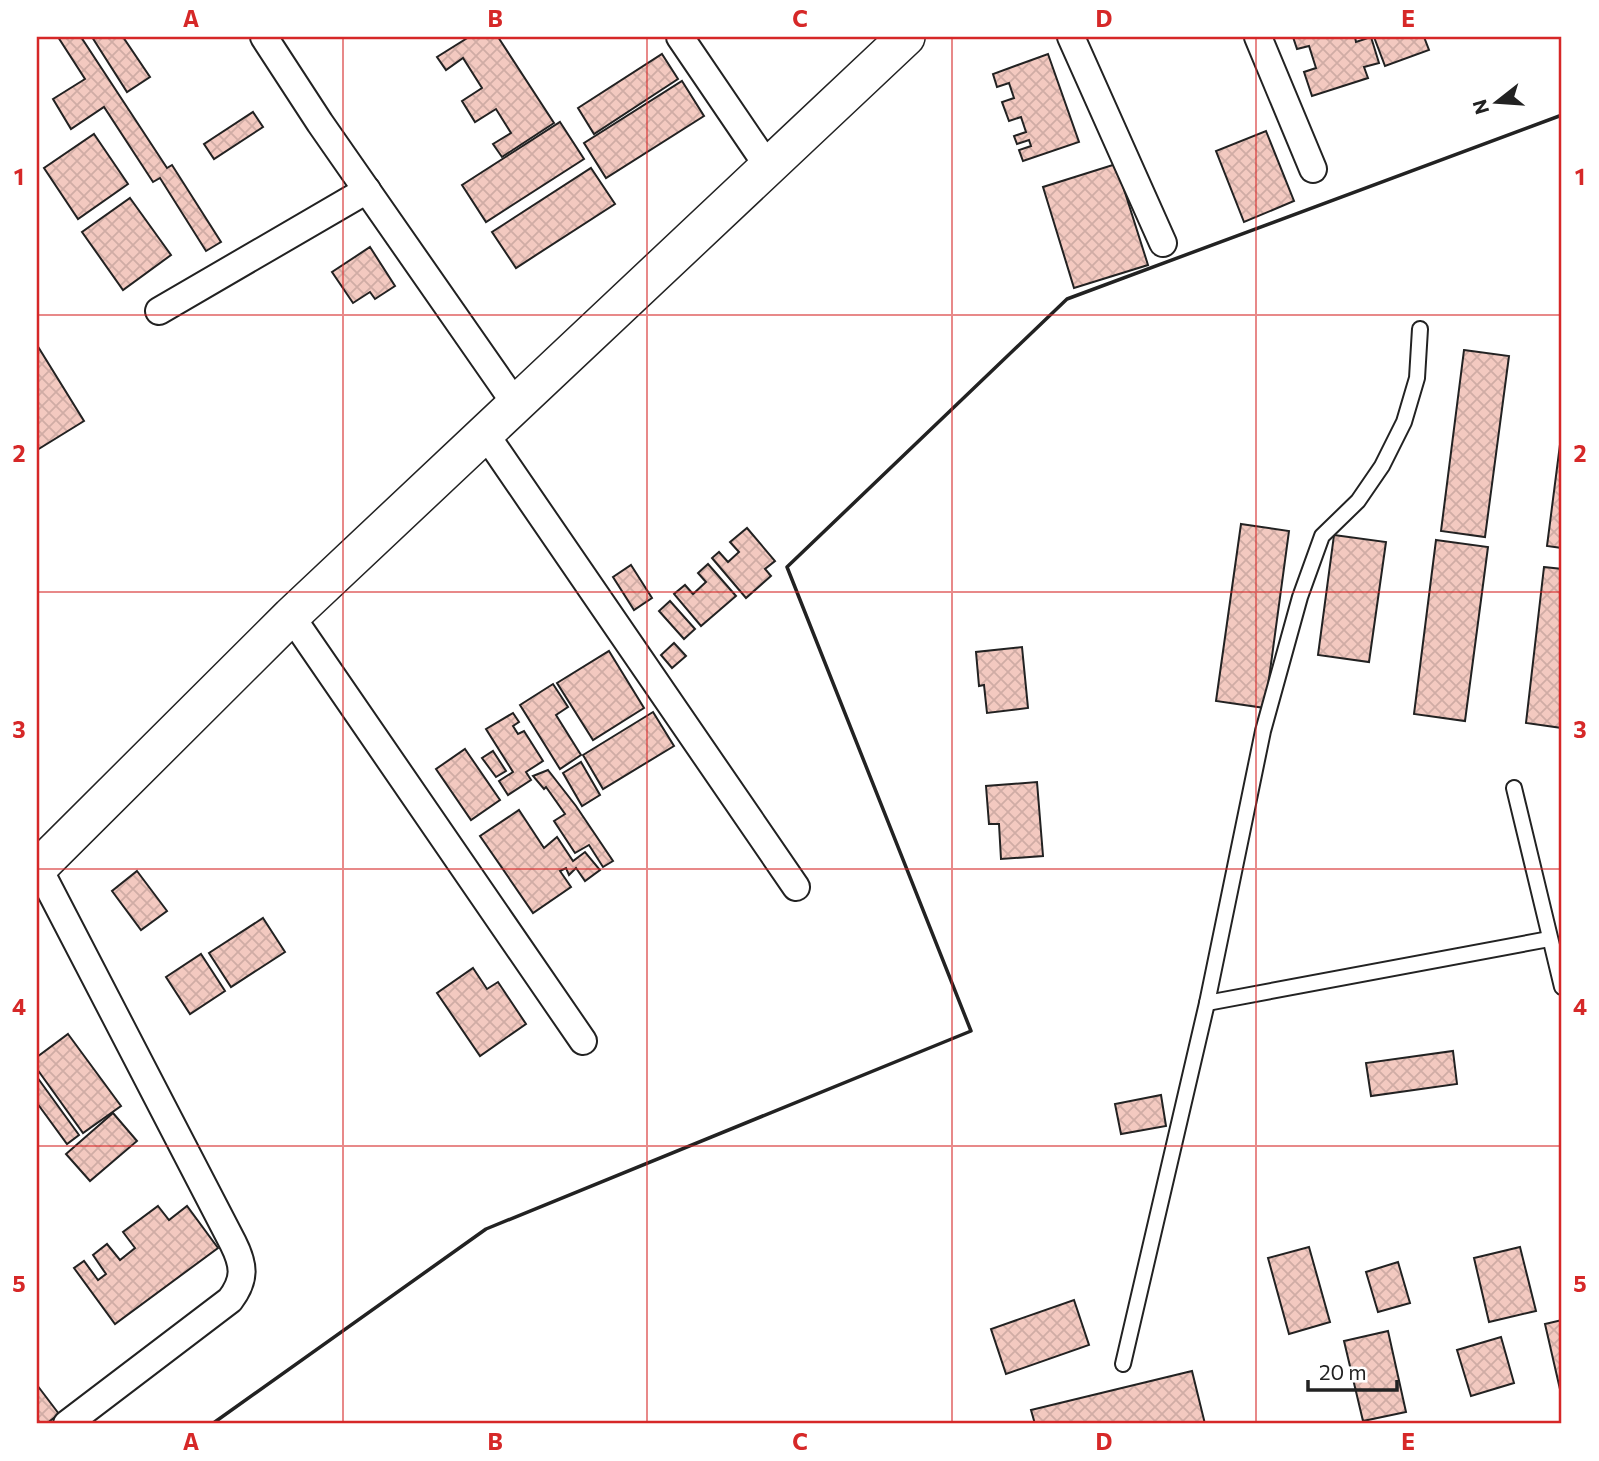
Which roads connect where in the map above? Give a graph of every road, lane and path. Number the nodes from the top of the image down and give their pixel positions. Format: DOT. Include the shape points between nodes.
graph roads {
  1 [pos="264,37"];
  2 [pos="680,37"];
  3 [pos="1071,37"];
  4 [pos="1258,37"];
  5 [pos="902,38"];
  6 [pos="769,168"];
  7 [pos="1312,169"];
  8 [pos="367,190"];
  9 [pos="1163,243"];
  10 [pos="159,311"];
  11 [pos="1420,329"];
  12 [pos="515,403"];
  13 [pos="486,435"];
  14 [pos="291,616"];
  15 [pos="1514,788"];
  16 [pos="38,868"];
  17 [pos="796,887"];
  18 [pos="1549,939"];
  19 [pos="1562,987"];
  20 [pos="1207,1003"];
  21 [pos="583,1041"];
  22 [pos="1123,1364"];
  23 [pos="67,1424"];
  1 -- 8 [label="street"];
  2 -- 6 [label="street"];
  3 -- 9 [label="street"];
  4 -- 7 [label="street"];
  5 -- 6 [label="street"];
  6 -- 12 [label="street"];
  8 -- 10 [label="street"];
  8 -- 12 [label="street"];
  11 -- 20 [label="lane" via="1417,378 1404,422 1358,501 1322,536 1300,597 1263,732"];
  12 -- 13 [label="street"];
  13 -- 14 [label="street"];
  13 -- 17 [label="street"];
  14 -- 16 [label="street"];
  14 -- 21 [label="street"];
  15 -- 18 [label="lane"];
  16 -- 23 [label="street" via="243,1269 230,1300"];
  18 -- 19 [label="lane"];
  18 -- 20 [label="lane"];
  20 -- 22 [label="lane"];
}
